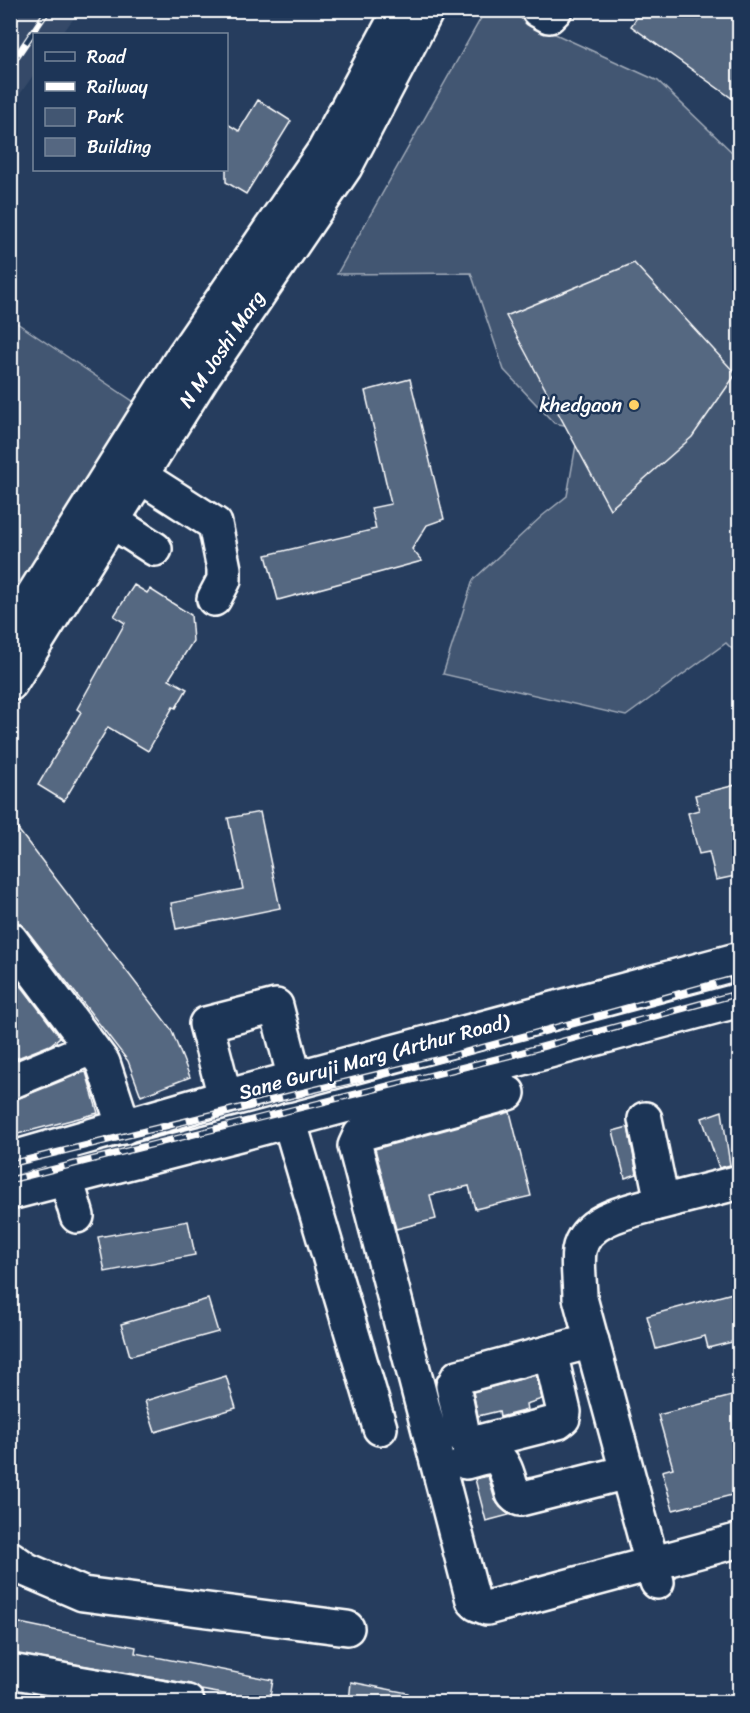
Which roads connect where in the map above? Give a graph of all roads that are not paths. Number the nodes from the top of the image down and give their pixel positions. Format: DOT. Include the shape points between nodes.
graph roads {
  1 [pos="400,10"];
  2 [pos="427,10"];
  3 [pos="538,10"];
  4 [pos="555,10"];
  5 [pos="334,159"];
  6 [pos="192,369"];
  7 [pos="140,476"];
  8 [pos="112,521"];
  9 [pos="155,549"];
  10 [pos="214,599"];
  11 [pos="10,633"];
  12 [pos="10,684"];
  13 [pos="10,939"];
  14 [pos="737,971"];
  15 [pos="740,1000"];
  16 [pos="560,1008"];
  17 [pos="572,1044"];
  18 [pos="91,1048"];
  19 [pos="303,1076"];
  20 [pos="10,1082"];
  21 [pos="508,1093"];
  22 [pos="225,1097"];
  23 [pos="320,1112"];
  24 [pos="645,1119"];
  25 [pos="289,1120"];
  26 [pos="124,1127"];
  27 [pos="57,1145"];
  28 [pos="10,1159"];
  29 [pos="740,1160"];
  30 [pos="688,1174"];
  31 [pos="65,1178"];
  32 [pos="740,1182"];
  33 [pos="10,1193"];
  34 [pos="662,1202"];
  35 [pos="77,1216"];
  36 [pos="592,1341"];
  37 [pos="550,1352"];
  38 [pos="380,1428"];
  39 [pos="466,1462"];
  40 [pos="627,1472"];
  41 [pos="740,1540"];
  42 [pos="10,1558"];
  43 [pos="740,1563"];
  44 [pos="655,1573"];
  45 [pos="501,1618"];
  46 [pos="347,1628"];
  47 [pos="10,1671"];
  48 [pos="179,1702"];
  1 -- 5 [label="main road, N M Joshi Marg"];
  2 -- 5 [label="main road, N M Joshi Marg"];
  3 -- 4 [label="main road" via="549,16"];
  5 -- 6 [label="main road, N M Joshi Marg"];
  6 -- 7 [label="main road, N M Joshi Marg"];
  6 -- 11 [label="main road, N M Joshi Marg"];
  7 -- 8 [label="main road, N M Joshi Marg"];
  7 -- 10 [label="main road" via="214,524 224,569 224,580"];
  8 -- 9 [label="main road"];
  8 -- 12 [label="main road, N M Joshi Marg"];
  13 -- 18 [label="main road"];
  14 -- 16 [label="main road, Sane Guruji Marg (Arthur Road)"];
  15 -- 17 [label="main road, Sane Guruji Marg (Arthur Road)"];
  16 -- 17 [label="main road"];
  16 -- 19 [label="main road, Sane Guruji Marg (Arthur Road)"];
  17 -- 23 [label="main road, Sane Guruji Marg (Arthur Road)"];
  18 -- 20 [label="main road"];
  18 -- 26 [label="main road" via="103,1063"];
  19 -- 22 [label="main road, Sane Guruji Marg (Arthur Road)"];
  19 -- 22 [label="main road" via="276,1006 206,1024"];
  19 -- 23 [label="main road"];
  21 -- 44 [label="main road" via="366,1132 355,1146 473,1600 487,1608"];
  22 -- 26 [label="main road, Sane Guruji Marg (Arthur Road)"];
  23 -- 25 [label="main road, Sane Guruji Marg (Arthur Road)"];
  24 -- 34 [label="main road"];
  25 -- 31 [label="main road, Sane Guruji Marg (Arthur Road)"];
  25 -- 38 [label="main road"];
  26 -- 27 [label="main road, Sane Guruji Marg (Arthur Road)"];
  27 -- 28 [label="main road, Sane Guruji Marg (Arthur Road)"];
  27 -- 31 [label="main road"];
  29 -- 30 [label="main road"];
  31 -- 33 [label="main road, Sane Guruji Marg (Arthur Road)"];
  31 -- 35 [label="main road"];
  32 -- 34 [label="main road"];
  34 -- 36 [label="main road" via="611,1217 588,1232 579,1250 580,1298"];
  36 -- 37 [label="main road"];
  36 -- 40 [label="main road"];
  39 -- 40 [label="main road" via="497,1457 502,1461 513,1494 520,1499"];
  40 -- 44 [label="main road"];
  41 -- 44 [label="main road"];
  42 -- 46 [label="main road" via="27,1570 83,1594"];
  43 -- 44 [label="main road"];
  44 -- 45 [label="main road"];
  47 -- 48 [label="main road"];
}
